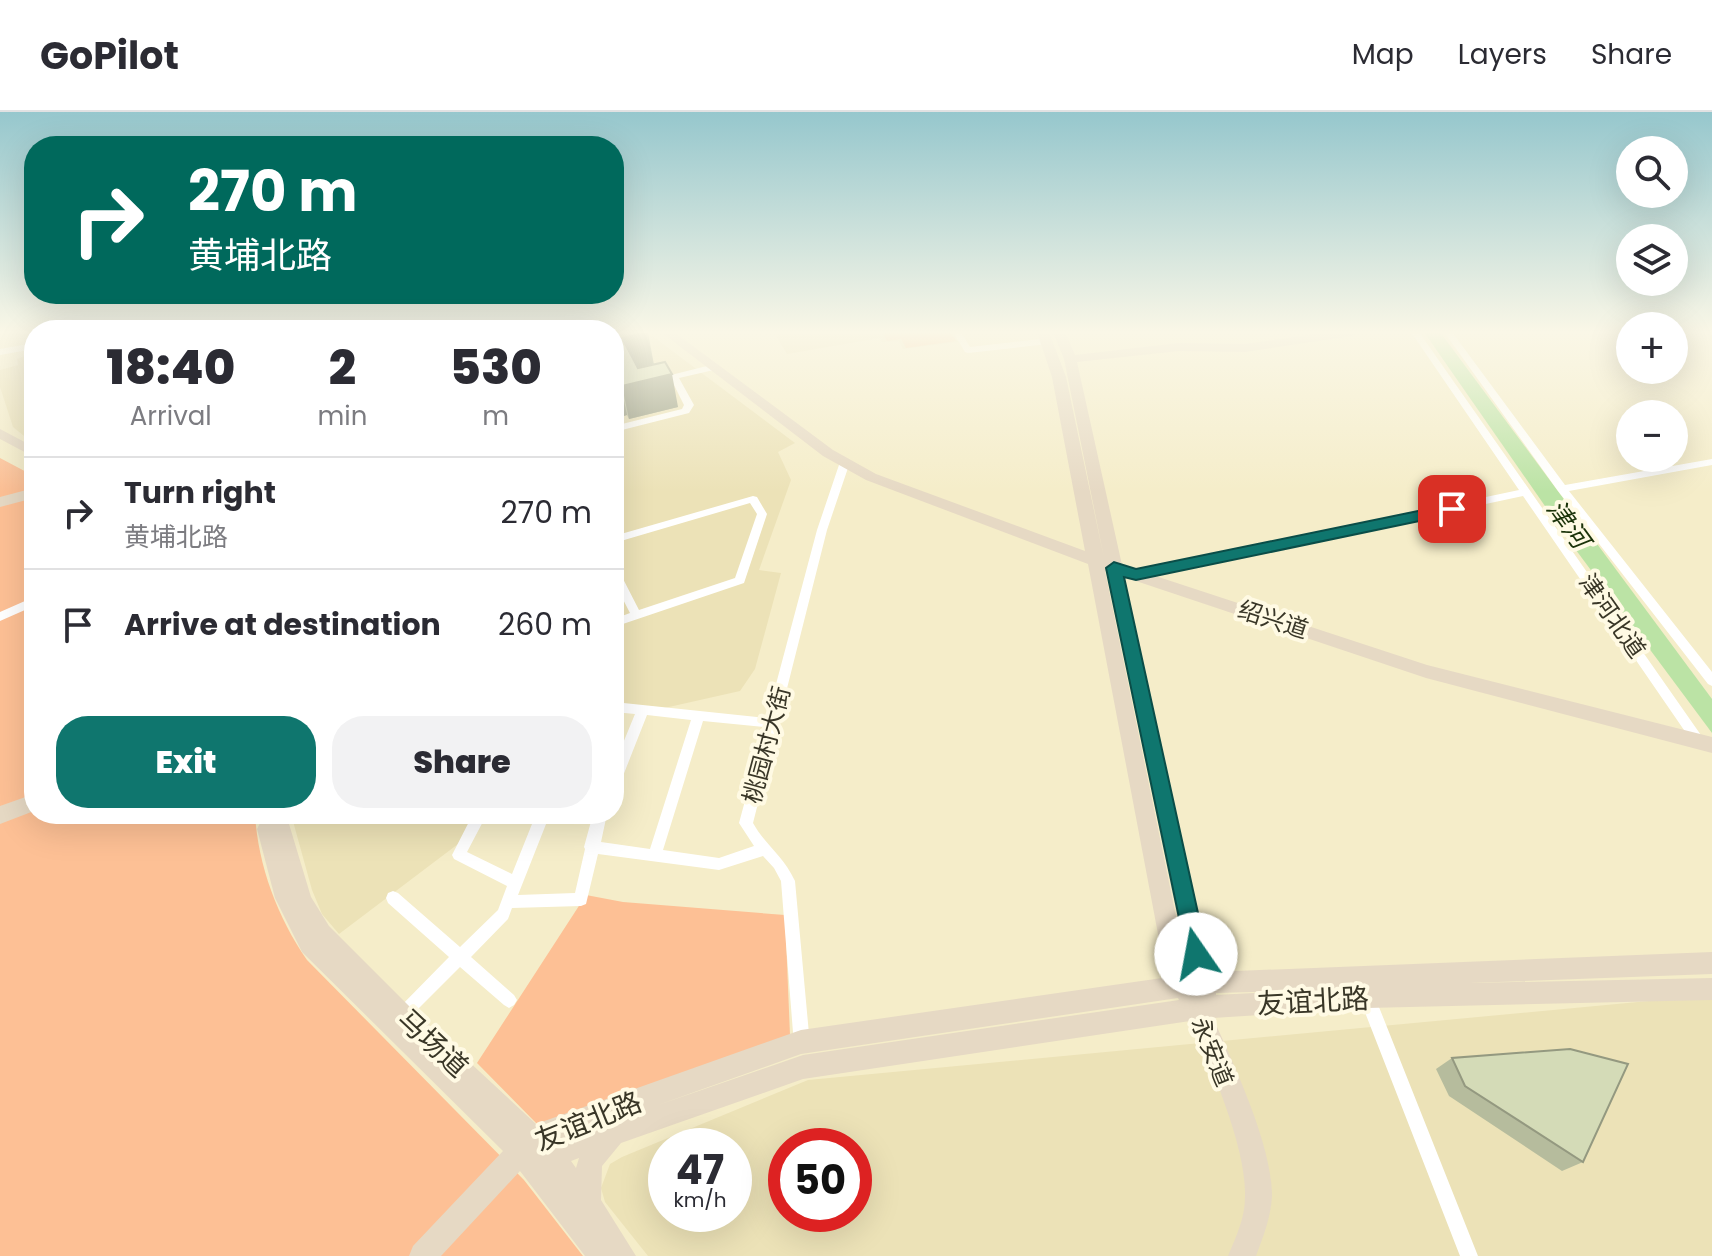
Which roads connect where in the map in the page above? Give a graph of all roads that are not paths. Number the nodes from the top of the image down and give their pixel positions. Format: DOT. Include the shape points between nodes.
graph roads {
  1 [pos="678,385"];
  2 [pos="739,385"];
  3 [pos="746,385"];
  4 [pos="1061,385"];
  5 [pos="1074,385"];
  6 [pos="1452,385"];
  7 [pos="1487,385"];
  8 [pos="624,426"];
  9 [pos="0,433"];
  10 [pos="0,444"];
  11 [pos="24,447"];
  12 [pos="24,456"];
  13 [pos="845,462"];
  14 [pos="1712,462"];
  15 [pos="1562,489"];
  16 [pos="1526,492"];
  17 [pos="24,496"];
  18 [pos="0,502"];
  19 [pos="624,537"];
  20 [pos="1104,564"];
  21 [pos="1136,575"];
  22 [pos="624,591"];
  23 [pos="24,606"];
  24 [pos="636,615"];
  25 [pos="0,617"];
  26 [pos="624,619"];
  27 [pos="1712,681"];
  28 [pos="624,708"];
  29 [pos="643,710"];
  30 [pos="699,715"];
  31 [pos="772,723"];
  32 [pos="1706,743"];
  33 [pos="624,757"];
  34 [pos="24,806"];
  35 [pos="0,815"];
  36 [pos="267,824"];
  37 [pos="278,824"];
  38 [pos="475,824"];
  39 [pos="539,824"];
  40 [pos="597,824"];
  41 [pos="591,847"];
  42 [pos="764,849"];
  43 [pos="655,855"];
  44 [pos="516,883"];
  45 [pos="393,898"];
  46 [pos="508,902"];
  47 [pos="460,956"];
  48 [pos="1712,963"];
  49 [pos="1192,984"];
  50 [pos="1712,989"];
  51 [pos="1367,997"];
  52 [pos="509,1000"];
  53 [pos="1203,1009"];
  54 [pos="402,1015"];
  55 [pos="801,1042"];
  56 [pos="803,1067"];
  57 [pos="623,1129"];
  58 [pos="527,1144"];
  59 [pos="551,1155"];
  60 [pos="592,1216"];
  61 [pos="423,1256"];
  62 [pos="602,1256"];
  63 [pos="622,1256"];
  64 [pos="1242,1256"];
  65 [pos="1253,1256"];
  66 [pos="1469,1256"];
  1 -- 8 [label="street" via="689,405 686,411"];
  2 -- 13 [label="main road, 绍兴道"];
  3 -- 13 [label="main road, 绍兴道"];
  4 -- 20 [label="main road, 永安道"];
  5 -- 20 [label="main road, 永安道"];
  6 -- 16 [label="street, 津河北道"];
  7 -- 15 [label="street"];
  9 -- 11 [label="main road"];
  10 -- 12 [label="main road"];
  13 -- 20 [label="main road, 绍兴道" via="871,477"];
  13 -- 31 [label="street, 桃园村大街"];
  14 -- 15 [label="street"];
  15 -- 27 [label="street"];
  16 -- 21 [label="street"];
  16 -- 32 [label="street, 津河北道"];
  17 -- 18 [label="main road"];
  19 -- 24 [label="street" via="753,499 762,514 740,580"];
  20 -- 21 [label="main road, 绍兴道"];
  20 -- 49 [label="main road, 永安道" via="1173,955"];
  21 -- 32 [label="main road, 绍兴道" via="1426,671"];
  22 -- 24 [label="street"];
  23 -- 25 [label="street"];
  24 -- 26 [label="street"];
  28 -- 29 [label="street"];
  29 -- 30 [label="street"];
  29 -- 33 [label="street"];
  30 -- 31 [label="street"];
  30 -- 43 [label="street"];
  31 -- 42 [label="street, 桃园村大街" via="746,823"];
  34 -- 35 [label="main road"];
  36 -- 58 [label="main road, 马场道" via="281,884 310,945"];
  37 -- 54 [label="main road, 马场道" via="301,901 337,951"];
  38 -- 44 [label="street" via="459,855"];
  39 -- 44 [label="street"];
  40 -- 41 [label="street"];
  41 -- 43 [label="street"];
  41 -- 46 [label="street" via="581,899"];
  42 -- 43 [label="street" via="719,864"];
  42 -- 55 [label="street, 桃园村大街" via="782,863 788,881"];
  44 -- 46 [label="street"];
  45 -- 47 [label="street"];
  46 -- 47 [label="street" via="503,914"];
  47 -- 52 [label="street"];
  47 -- 54 [label="street"];
  48 -- 49 [label="main road, 友谊北路"];
  49 -- 53 [label="main road, 永安道"];
  49 -- 55 [label="main road, 友谊北路"];
  50 -- 51 [label="main road, 友谊北路"];
  51 -- 53 [label="main road, 友谊北路"];
  51 -- 66 [label="street"];
  53 -- 56 [label="main road, 友谊北路"];
  53 -- 64 [label="main road, 永安道" via="1258,1185 1258,1207"];
  53 -- 65 [label="main road, 永安道" via="1259,1147 1271,1195"];
  54 -- 58 [label="main road, 马场道"];
  55 -- 56 [label="street, 桃园村大街"];
  55 -- 58 [label="main road, 友谊北路"];
  56 -- 57 [label="main road, 友谊北路"];
  57 -- 59 [label="main road, 友谊北路"];
  57 -- 60 [label="main road" via="593,1154 586,1174"];
  58 -- 59 [label="main road, 马场道"];
  58 -- 61 [label="main road"];
  58 -- 62 [label="main road, 马场道"];
  59 -- 60 [label="main road, 马场道"];
  60 -- 63 [label="main road, 马场道"];
}
